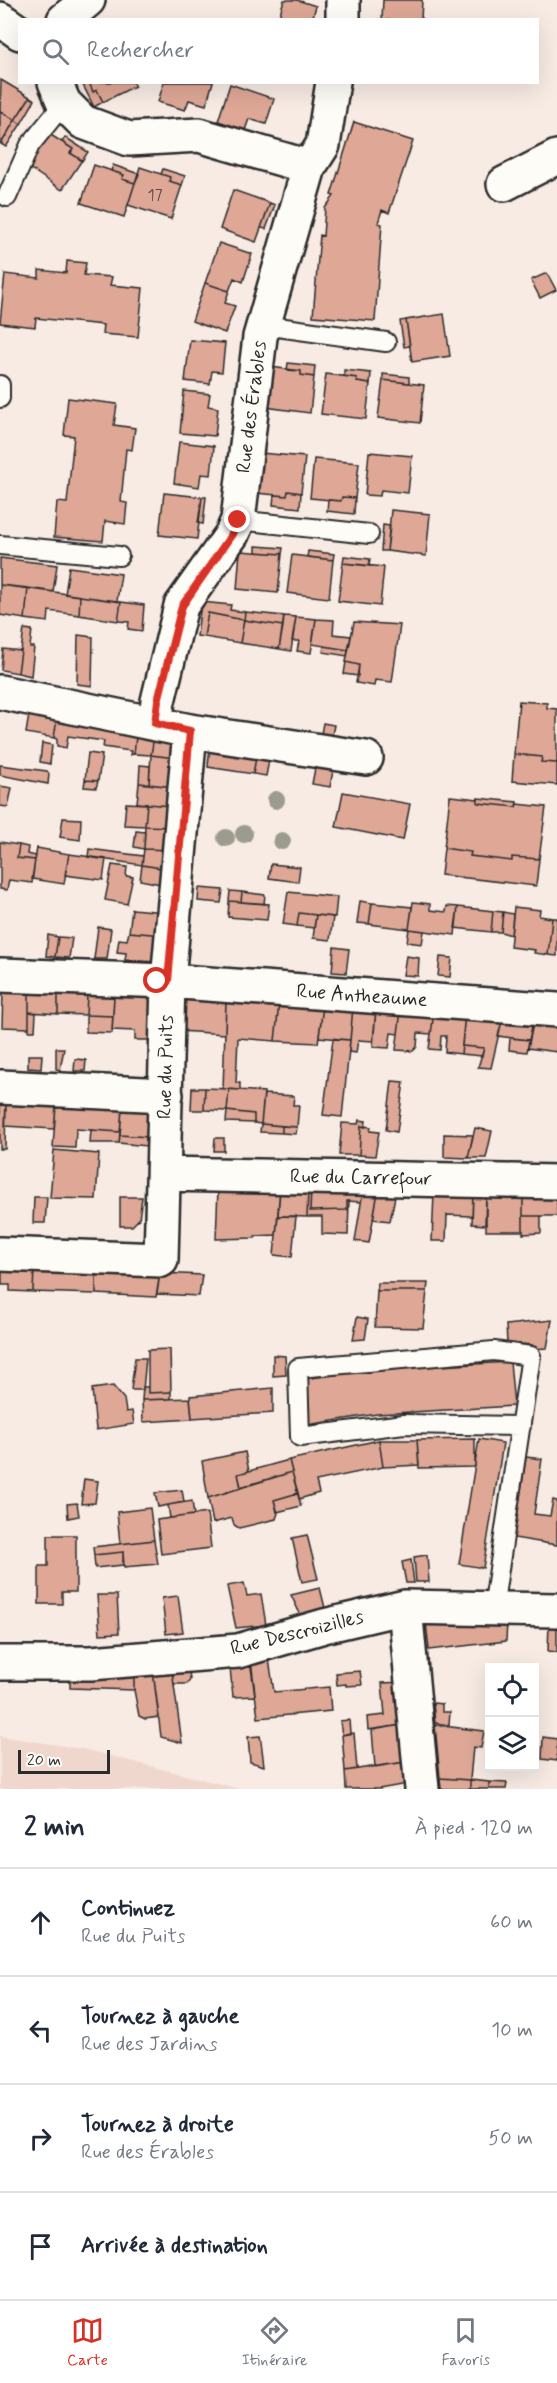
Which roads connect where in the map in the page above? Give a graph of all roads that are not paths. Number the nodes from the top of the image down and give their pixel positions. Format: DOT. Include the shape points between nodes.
graph roads {
  1 [pos="88,0"];
  2 [pos="343,0"];
  3 [pos="66,18"];
  4 [pos="343,18"];
  5 [pos="0,19"];
  6 [pos="18,32"];
  7 [pos="333,84"];
  8 [pos="59,93"];
  9 [pos="557,157"];
  10 [pos="309,167"];
  11 [pos="504,184"];
  12 [pos="7,197"];
  13 [pos="263,325"];
  14 [pos="386,342"];
  15 [pos="0,385"];
  16 [pos="0,398"];
  17 [pos="238,520"];
  18 [pos="369,534"];
  19 [pos="0,545"];
  20 [pos="119,556"];
  21 [pos="0,692"];
  22 [pos="155,723"];
  23 [pos="190,731"];
  24 [pos="366,758"];
  25 [pos="0,975"];
  26 [pos="168,981"];
  27 [pos="557,1010"];
  28 [pos="0,1087"];
  29 [pos="166,1095"];
  30 [pos="164,1174"];
  31 [pos="557,1182"];
  32 [pos="0,1254"];
  33 [pos="521,1426"];
  34 [pos="405,1607"];
  35 [pos="493,1609"];
  36 [pos="557,1611"];
  37 [pos="0,1663"];
  38 [pos="422,1789"];
  1 -- 3 [label="street"];
  2 -- 4 [label="street"];
  5 -- 6 [label="street"];
  7 -- 10 [label="street, Rue des Érables" via="322,145"];
  8 -- 10 [label="street" via="83,122 129,139 199,135"];
  8 -- 12 [label="lane"];
  9 -- 11 [label="street"];
  10 -- 13 [label="street, Rue des Érables"];
  13 -- 14 [label="lane"];
  13 -- 17 [label="street, Rue des Érables"];
  15 -- 16 [label="lane"];
  17 -- 18 [label="lane"];
  17 -- 22 [label="street, Rue des Érables" via="182,606"];
  19 -- 20 [label="lane"];
  21 -- 22 [label="street"];
  22 -- 23 [label="street"];
  23 -- 24 [label="street"];
  23 -- 26 [label="street, Rue du Puits"];
  25 -- 26 [label="street, Rue Antheaume"];
  26 -- 27 [label="street, Rue Antheaume"];
  26 -- 29 [label="street, Rue du Puits"];
  28 -- 29 [label="street"];
  29 -- 30 [label="street, Rue du Puits"];
  30 -- 31 [label="street, Rue du Carrefour"];
  30 -- 32 [label="street, Rue du Puits" via="161,1260"];
  33 -- 33 [label="lane" via="531,1356 494,1351 298,1368 300,1437 404,1424"];
  33 -- 35 [label="lane"];
  34 -- 35 [label="street, Rue Descroizilles"];
  34 -- 37 [label="street, Rue Descroizilles" via="238,1651 91,1663"];
  34 -- 38 [label="street"];
  35 -- 36 [label="street, Rue Descroizilles"];
}
